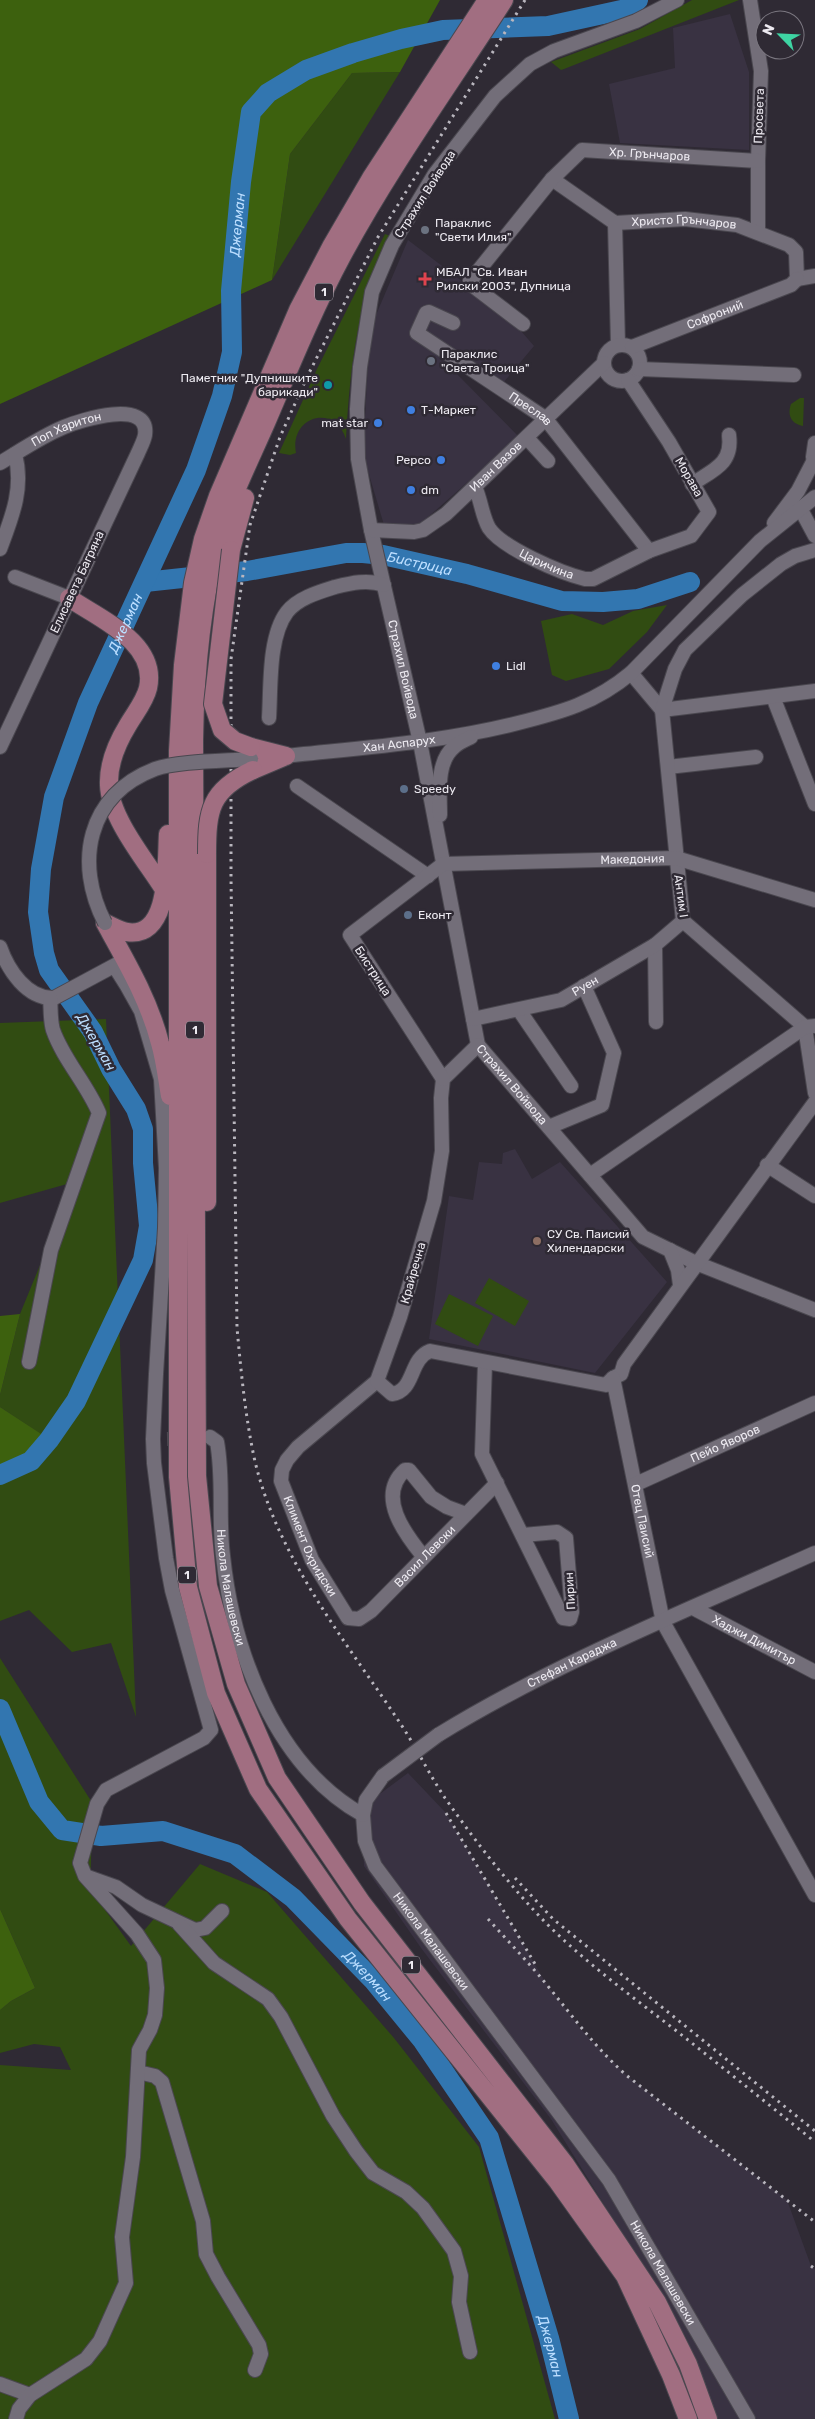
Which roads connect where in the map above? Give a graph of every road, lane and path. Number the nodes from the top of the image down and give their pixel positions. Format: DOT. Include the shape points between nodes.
graph roads {
  1 [pos="487,0"];
  2 [pos="504,0"];
  3 [pos="677,0"];
  4 [pos="750,0"];
  5 [pos="758,161"];
  6 [pos="552,179"];
  7 [pos="614,222"];
  8 [pos="758,232"];
  9 [pos="815,276"];
  10 [pos="796,279"];
  11 [pos="454,323"];
  12 [pos="523,324"];
  13 [pos="625,346"];
  14 [pos="604,363"];
  15 [pos="639,369"];
  16 [pos="794,375"];
  17 [pos="628,380"];
  18 [pos="137,417"];
  19 [pos="545,418"];
  20 [pos="730,436"];
  21 [pos="527,438"];
  22 [pos="16,454"];
  23 [pos="814,457"];
  24 [pos="548,461"];
  25 [pos="0,463"];
  26 [pos="692,484"];
  27 [pos="475,487"];
  28 [pos="815,497"];
  29 [pos="800,508"];
  30 [pos="371,530"];
  31 [pos="815,536"];
  32 [pos="760,541"];
  33 [pos="0,549"];
  34 [pos="815,550"];
  35 [pos="215,551"];
  36 [pos="649,551"];
  37 [pos="15,577"];
  38 [pos="382,580"];
  39 [pos="201,584"];
  40 [pos="68,598"];
  41 [pos="631,673"];
  42 [pos="815,691"];
  43 [pos="773,698"];
  44 [pos="180,701"];
  45 [pos="662,710"];
  46 [pos="269,718"];
  47 [pos="477,733"];
  48 [pos="420,742"];
  49 [pos="0,747"];
  50 [pos="286,756"];
  51 [pos="756,757"];
  52 [pos="251,758"];
  53 [pos="668,767"];
  54 [pos="297,786"];
  55 [pos="812,789"];
  56 [pos="815,804"];
  57 [pos="439,840"];
  58 [pos="676,858"];
  59 [pos="443,864"];
  60 [pos="428,876"];
  61 [pos="164,888"];
  62 [pos="815,900"];
  63 [pos="683,921"];
  64 [pos="105,923"];
  65 [pos="138,932"];
  66 [pos="655,945"];
  67 [pos="0,946"];
  68 [pos="114,966"];
  69 [pos="584,986"];
  70 [pos="52,998"];
  71 [pos="519,1010"];
  72 [pos="473,1019"];
  73 [pos="656,1022"];
  74 [pos="810,1027"];
  75 [pos="478,1045"];
  76 [pos="443,1080"];
  77 [pos="571,1086"];
  78 [pos="815,1093"];
  79 [pos="815,1102"];
  80 [pos="549,1127"];
  81 [pos="179,1145"];
  82 [pos="767,1165"];
  83 [pos="590,1175"];
  84 [pos="815,1196"];
  85 [pos="670,1250"];
  86 [pos="696,1263"];
  87 [pos="680,1285"];
  88 [pos="815,1310"];
  89 [pos="29,1362"];
  90 [pos="484,1363"];
  91 [pos="612,1378"];
  92 [pos="377,1381"];
  93 [pos="196,1389"];
  94 [pos="815,1403"];
  95 [pos="210,1437"];
  96 [pos="153,1439"];
  97 [pos="167,1439"];
  98 [pos="496,1483"];
  99 [pos="636,1484"];
  100 [pos="466,1514"];
  101 [pos="523,1535"];
  102 [pos="815,1553"];
  103 [pos="424,1556"];
  104 [pos="693,1608"];
  105 [pos="348,1618"];
  106 [pos="663,1622"];
  107 [pos="815,1672"];
  108 [pos="362,1815"];
  109 [pos="85,1876"];
  110 [pos="815,1896"];
  111 [pos="222,1911"];
  112 [pos="179,1924"];
  113 [pos="138,2072"];
  114 [pos="470,2352"];
  115 [pos="255,2370"];
  116 [pos="0,2384"];
  117 [pos="30,2395"];
  118 [pos="16,2419"];
  119 [pos="688,2419"];
  120 [pos="708,2419"];
  121 [pos="748,2419"];
  1 -- 35 [label="main road, 1" via="356,202 312,283 218,496"];
  2 -- 35 [label="main road, 1" via="344,254 293,359 250,482"];
  3 -- 30 [label="street, Страхил Войвода" via="636,21 554,51 511,79 475,120 410,212 376,283 363,339 357,454"];
  4 -- 5 [label="street, Просвета" via="761,71"];
  5 -- 6 [label="street, Хр. Грънчаров" via="582,150"];
  5 -- 8 [label="street, Просвета"];
  6 -- 7 [label="street, Христо Грънчаров"];
  6 -- 12 [label="street, Хр. Грънчаров" via="470,281"];
  7 -- 8 [label="street, Христо Грънчаров" via="685,219 737,225"];
  7 -- 13 [label="street"];
  8 -- 10 [label="street, Христо Грънчаров" via="794,248"];
  9 -- 10 [label="street"];
  10 -- 13 [label="street, Софроний" via="791,285"];
  11 -- 19 [label="street, Преслав" via="426,313 417,330"];
  13 -- 14 [label="street" via="608,351"];
  13 -- 15 [label="street" via="639,357"];
  14 -- 17 [label="street" via="611,378"];
  14 -- 19 [label="street, Иван Вазов"];
  15 -- 16 [label="street"];
  15 -- 17 [label="street"];
  17 -- 26 [label="street, Морава"];
  18 -- 22 [label="street, Поп Харитон" via="117,414 82,420 62,427"];
  18 -- 40 [label="street, Елисавета Багряна" via="144,424 142,444"];
  19 -- 21 [label="street, Иван Вазов"];
  19 -- 36 [label="street, Преслав"];
  20 -- 26 [label="street" via="731,448 725,461"];
  21 -- 24 [label="street"];
  21 -- 27 [label="street, Иван Вазов"];
  22 -- 25 [label="street, Поп Харитон"];
  22 -- 33 [label="street" via="18,492"];
  23 -- 32 [label="street, Хан Аспарух" via="798,491"];
  26 -- 36 [label="street, Морава" via="708,512 706,517 691,536"];
  27 -- 30 [label="street, Иван Вазов" via="423,530"];
  27 -- 36 [label="street, Царичина" via="489,528 501,540 519,552 577,577 593,579"];
  28 -- 29 [label="street, Хан Аспарух"];
  29 -- 31 [label="street"];
  29 -- 32 [label="street, Хан Аспарух"];
  30 -- 38 [label="street, Страхил Войвода"];
  32 -- 41 [label="street, Хан Аспарух"];
  34 -- 45 [label="street" via="795,556 769,572 684,650 674,669"];
  35 -- 39 [label="main road, 1"];
  35 -- 52 [label="main road, bridge" via="213,704 222,730"];
  37 -- 40 [label="street"];
  38 -- 46 [label="street" via="316,592 288,611 274,645"];
  38 -- 48 [label="street, Страхил Войвода"];
  39 -- 44 [label="main road, 1"];
  39 -- 93 [label="main road, 1" via="194,740"];
  40 -- 49 [label="street, Елисавета Багряна"];
  40 -- 61 [label="main road" via="130,639 148,663 148,688 114,752 109,775 110,794 121,822"];
  41 -- 45 [label="street"];
  41 -- 47 [label="street, Хан Аспарух" via="603,694 572,709"];
  42 -- 43 [label="street"];
  43 -- 45 [label="street"];
  43 -- 55 [label="street"];
  44 -- 61 [label="main road"];
  44 -- 81 [label="main road, 1"];
  45 -- 53 [label="street, Антим I"];
  47 -- 48 [label="street, Хан Аспарух"];
  47 -- 57 [label="street" via="454,747 445,759 441,774"];
  48 -- 50 [label="street, Хан Аспарух"];
  48 -- 57 [label="street, Страхил Войвода"];
  50 -- 52 [label="main road"];
  51 -- 53 [label="street"];
  52 -- 64 [label="street, bridge" via="162,768 136,779 116,794 100,819 89,852 90,884"];
  52 -- 93 [label="main road, bridge" via="215,800 208,818 207,1208"];
  53 -- 58 [label="street, Антим I"];
  54 -- 60 [label="street"];
  55 -- 56 [label="street"];
  57 -- 59 [label="street, Страхил Войвода"];
  58 -- 59 [label="street, Македония"];
  58 -- 62 [label="street, Македония"];
  58 -- 63 [label="street, Антим I"];
  59 -- 60 [label="street, Бистрица"];
  59 -- 72 [label="street, Страхил Войвода"];
  60 -- 76 [label="street, Бистрица" via="350,935"];
  61 -- 65 [label="main road" via="157,919"];
  63 -- 66 [label="street, Руен"];
  63 -- 74 [label="street, Антим I"];
  64 -- 65 [label="main road" via="124,931"];
  64 -- 68 [label="main road"];
  65 -- 68 [label="main road"];
  66 -- 69 [label="street, Руен"];
  66 -- 73 [label="street"];
  67 -- 70 [label="street" via="21,982 36,995"];
  68 -- 70 [label="street"];
  68 -- 81 [label="main road" via="146,1003 160,1043"];
  68 -- 96 [label="street" via="141,1011 161,1079 166,1168 165,1228"];
  69 -- 71 [label="street, Руен" via="561,1000"];
  69 -- 80 [label="street" via="614,1053 606,1090 602,1105"];
  70 -- 89 [label="street" via="53,1029 91,1092 99,1113 51,1250"];
  71 -- 72 [label="street, Руен"];
  71 -- 77 [label="street"];
  72 -- 75 [label="street, Страхил Войвода"];
  74 -- 78 [label="street"];
  74 -- 83 [label="street"];
  75 -- 76 [label="street"];
  75 -- 80 [label="street, Страхил Войвода"];
  76 -- 92 [label="street, Крайречна" via="442,1150 434,1201 400,1317"];
  79 -- 82 [label="street"];
  80 -- 83 [label="street, Страхил Войвода"];
  81 -- 119 [label="main road, 1" via="178,1477 188,1587 216,1693 258,1789 348,1919 558,2182 625,2276 672,2375"];
  82 -- 84 [label="street"];
  82 -- 86 [label="street"];
  83 -- 85 [label="street, Страхил Войвода" via="643,1237"];
  85 -- 86 [label="street, Страхил Войвода"];
  85 -- 87 [label="street"];
  86 -- 87 [label="street"];
  86 -- 88 [label="street, Страхил Войвода"];
  87 -- 91 [label="street" via="624,1364 621,1374"];
  90 -- 91 [label="street" via="606,1386"];
  90 -- 92 [label="street" via="430,1351 417,1360 406,1387 399,1393 392,1394"];
  90 -- 98 [label="street, Пирин" via="482,1454"];
  91 -- 99 [label="street, Отец Паисий"];
  92 -- 105 [label="street, Климент Охридски" via="298,1447 282,1470 281,1481 312,1560"];
  93 -- 120 [label="main road, 1" via="197,1476 208,1586 236,1684 277,1778 362,1903 570,2172 658,2302 688,2364"];
  94 -- 99 [label="street, Пейо Яворов"];
  95 -- 108 [label="street, Никола Малашевски" via="217,1442 223,1557 244,1656 285,1740 299,1761 336,1799"];
  96 -- 97 [label="street"];
  96 -- 109 [label="street" via="168,1566 211,1730 204,1738 106,1790 97,1804 82,1848 80,1863"];
  98 -- 100 [label="street, Васил Левски"];
  98 -- 101 [label="street, Пирин"];
  99 -- 106 [label="street, Отец Паисий"];
  100 -- 103 [label="street, Васил Левски"];
  100 -- 103 [label="street" via="431,1497 410,1470 401,1473 394,1489 395,1513 401,1528"];
  101 -- 101 [label="street, Пирин" via="563,1618 570,1619 566,1538 557,1532"];
  102 -- 104 [label="street, Стефан Караджа"];
  103 -- 105 [label="street, Васил Левски" via="371,1611 359,1619"];
  104 -- 106 [label="street, Стефан Караджа"];
  104 -- 107 [label="street, Хаджи Димитър"];
  106 -- 108 [label="street, Стефан Караджа, bridge" via="553,1672 438,1735 383,1776 366,1800"];
  106 -- 110 [label="street, Отец Паисий"];
  108 -- 121 [label="street, Никола Малашевски" via="365,1841 376,1866 609,2180"];
  109 -- 112 [label="street" via="116,1887"];
  109 -- 113 [label="street" via="137,1934 154,1960 155,2015 139,2050"];
  111 -- 112 [label="street" via="205,1928 194,1930"];
  112 -- 114 [label="street" via="214,1963 268,1999 281,2016 333,2116 356,2151 373,2173 406,2192 423,2208 454,2251 461,2276 459,2302"];
  113 -- 115 [label="street" via="155,2076 162,2082 203,2222 206,2254 259,2346 261,2354"];
  113 -- 117 [label="street" via="133,2157 122,2237 126,2282 123,2294 100,2341 86,2359"];
  116 -- 117 [label="street"];
  117 -- 118 [label="street"];
}
